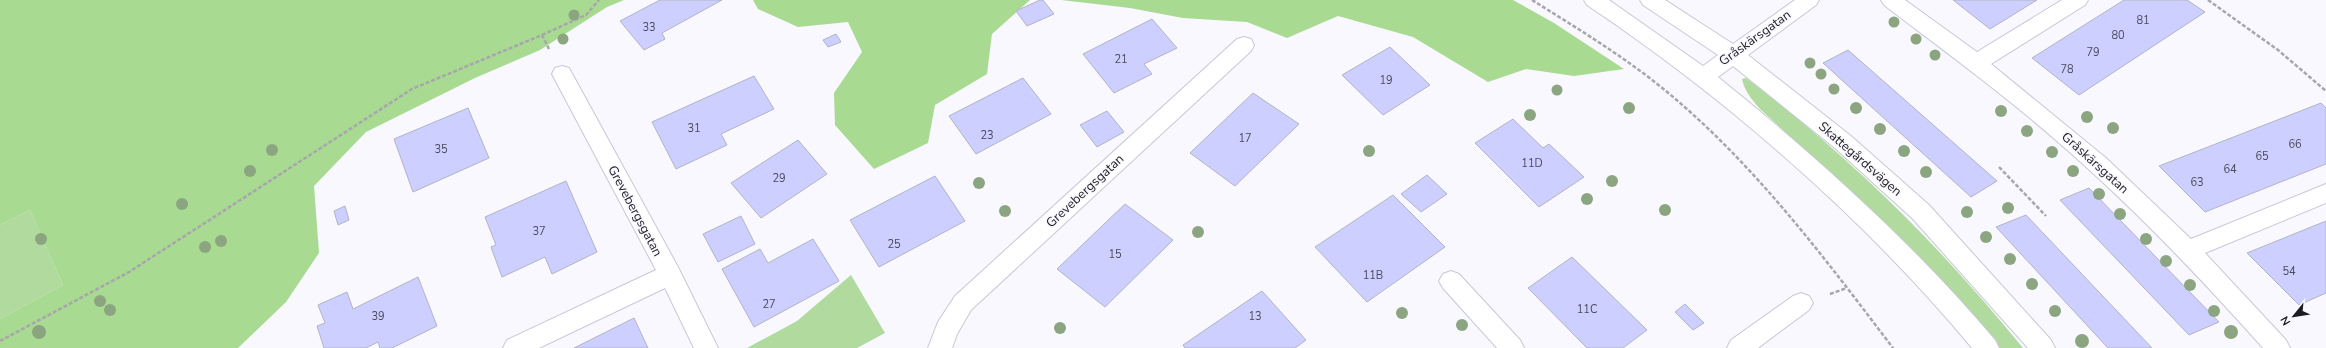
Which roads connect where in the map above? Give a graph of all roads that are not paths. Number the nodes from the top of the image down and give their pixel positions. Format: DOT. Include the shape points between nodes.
graph roads {
  1 [pos="1594,0"];
  2 [pos="1650,0"];
  3 [pos="1809,0"];
  4 [pos="1891,0"];
  5 [pos="2078,0"];
  6 [pos="1244,45"];
  7 [pos="1732,54"];
  8 [pos="1976,63"];
  9 [pos="562,74"];
  10 [pos="1703,77"];
  11 [pos="2326,194"];
  12 [pos="2189,250"];
  13 [pos="670,274"];
  14 [pos="1451,281"];
  15 [pos="1800,303"];
  16 [pos="515,348"];
  17 [pos="706,348"];
  18 [pos="940,348"];
  19 [pos="1512,348"];
  20 [pos="1739,348"];
  21 [pos="1987,348"];
  22 [pos="2042,348"];
  23 [pos="2278,348"];
  1 -- 10 [label="street"];
  2 -- 7 [label="street, Skattegårdsvägen"];
  3 -- 7 [label="street, Gråskärsgatan"];
  4 -- 8 [label="street, Gråskärsgatan"];
  5 -- 8 [label="street"];
  6 -- 18 [label="street, Grevebergsgatan" via="964,303 946,330"];
  7 -- 10 [label="street, Gråskärsgatan"];
  7 -- 22 [label="street, Skattegårdsvägen" via="1842,142 1921,212"];
  8 -- 12 [label="street, Gråskärsgatan" via="2033,108"];
  9 -- 13 [label="street, Grevebergsgatan"];
  10 -- 21 [label="street" via="1779,138 1837,191 1918,272"];
  11 -- 12 [label="street"];
  12 -- 23 [label="street, Gråskärsgatan"];
  13 -- 16 [label="street"];
  13 -- 17 [label="street, Grevebergsgatan"];
  14 -- 19 [label="street"];
  15 -- 20 [label="street"];
}
